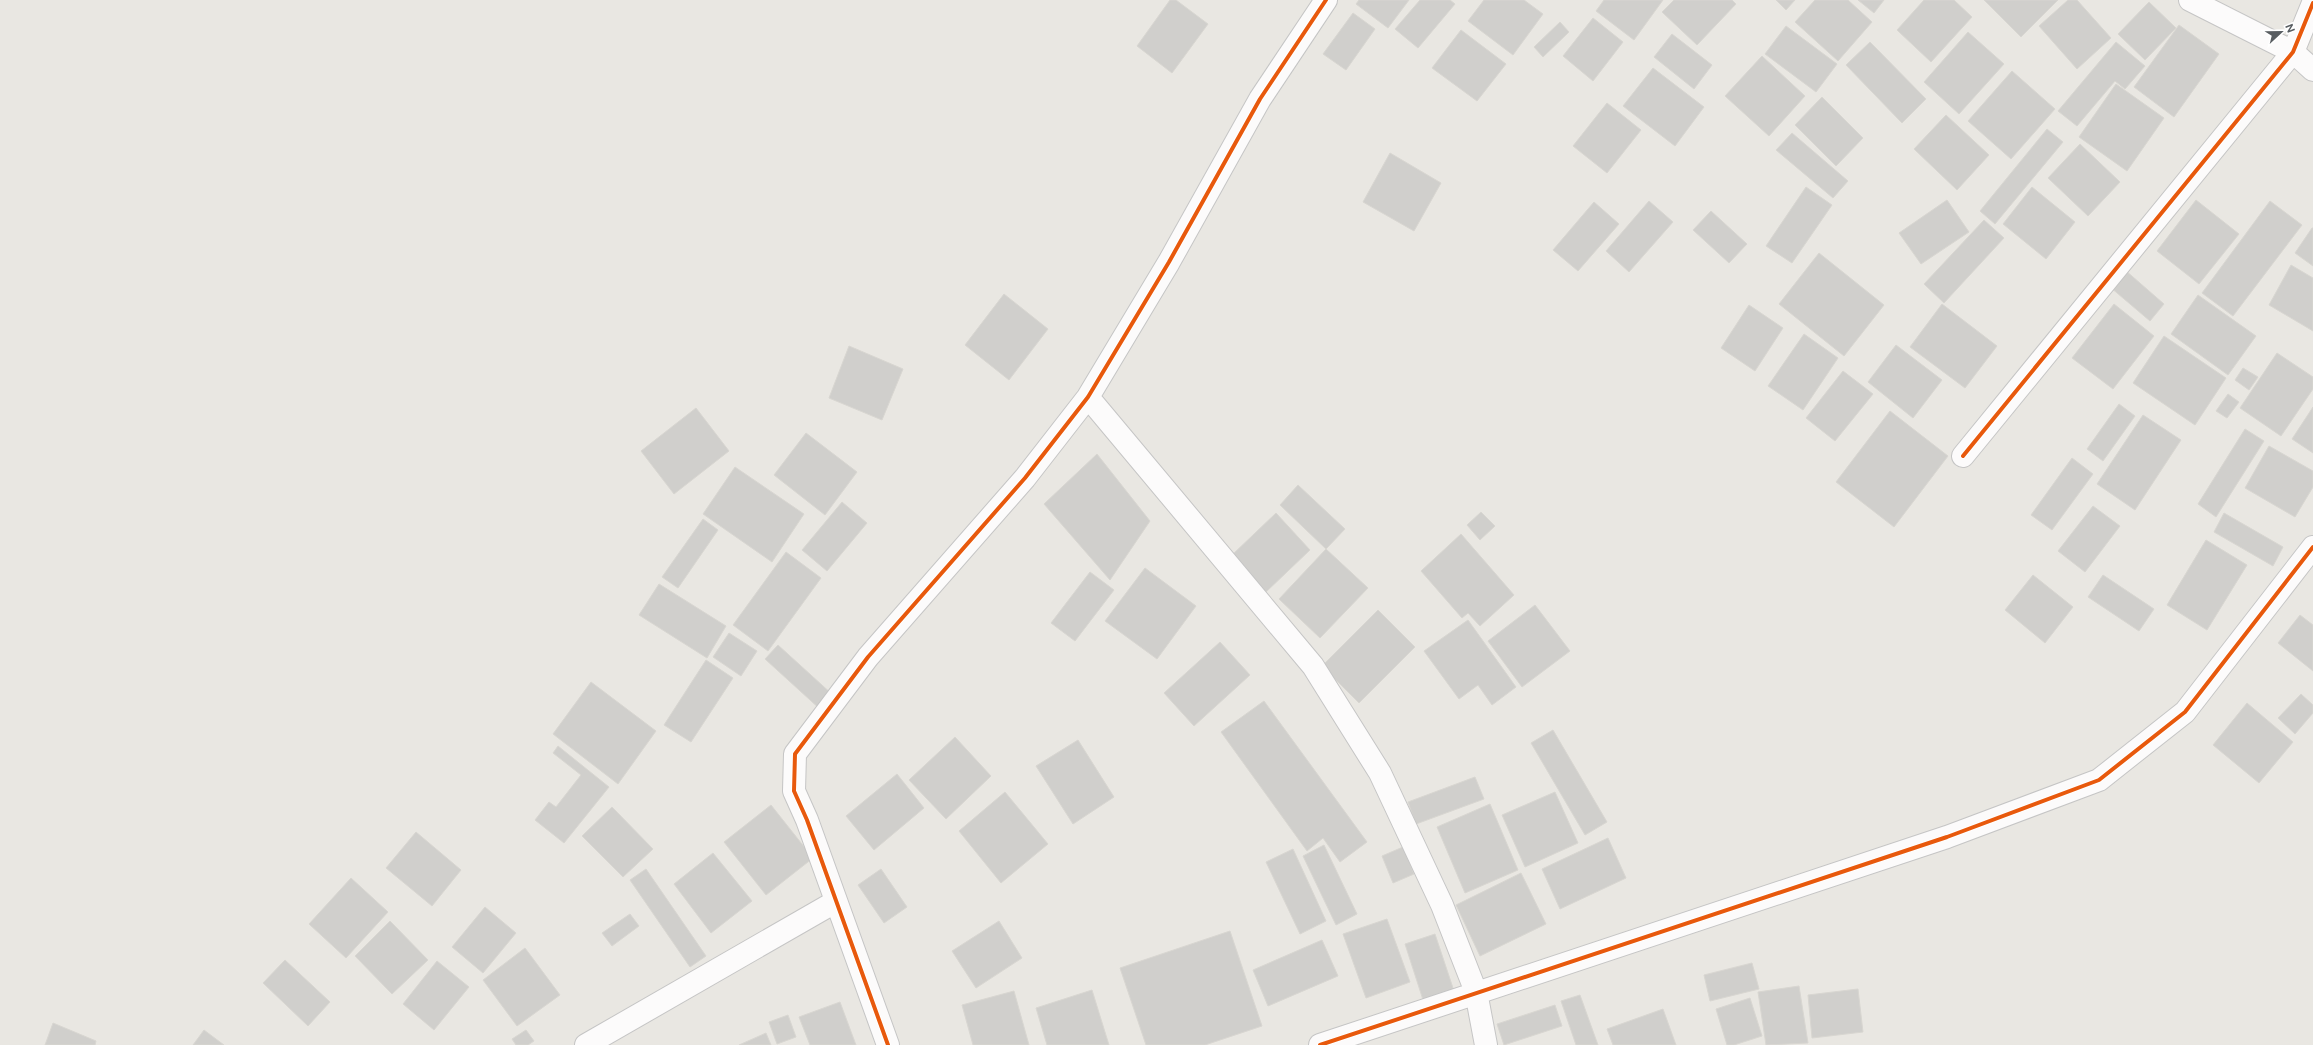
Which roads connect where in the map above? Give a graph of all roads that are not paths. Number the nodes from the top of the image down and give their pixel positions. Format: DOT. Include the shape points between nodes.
graph roads {
  1 [pos="1326,0"];
  2 [pos="2190,0"];
  3 [pos="2313,3"];
  4 [pos="2293,52"];
  5 [pos="2313,70"];
  6 [pos="1088,397"];
  7 [pos="1963,456"];
  8 [pos="2313,547"];
  9 [pos="835,902"];
  10 [pos="1476,992"];
  11 [pos="586,1045"];
  12 [pos="888,1045"];
  13 [pos="1320,1045"];
  14 [pos="1486,1045"];
  1 -- 6 [label="street" via="1260,99 1169,262"];
  2 -- 4 [label="street"];
  3 -- 4 [label="street"];
  4 -- 5 [label="street"];
  4 -- 7 [label="street"];
  6 -- 9 [label="street" via="1025,478 868,657 795,754 794,791 807,820"];
  6 -- 10 [label="street" via="1314,666 1380,774 1442,905"];
  8 -- 10 [label="street" via="2185,712 2099,780 1947,837"];
  9 -- 11 [label="street"];
  9 -- 12 [label="street"];
  10 -- 13 [label="street"];
  10 -- 14 [label="street"];
}
